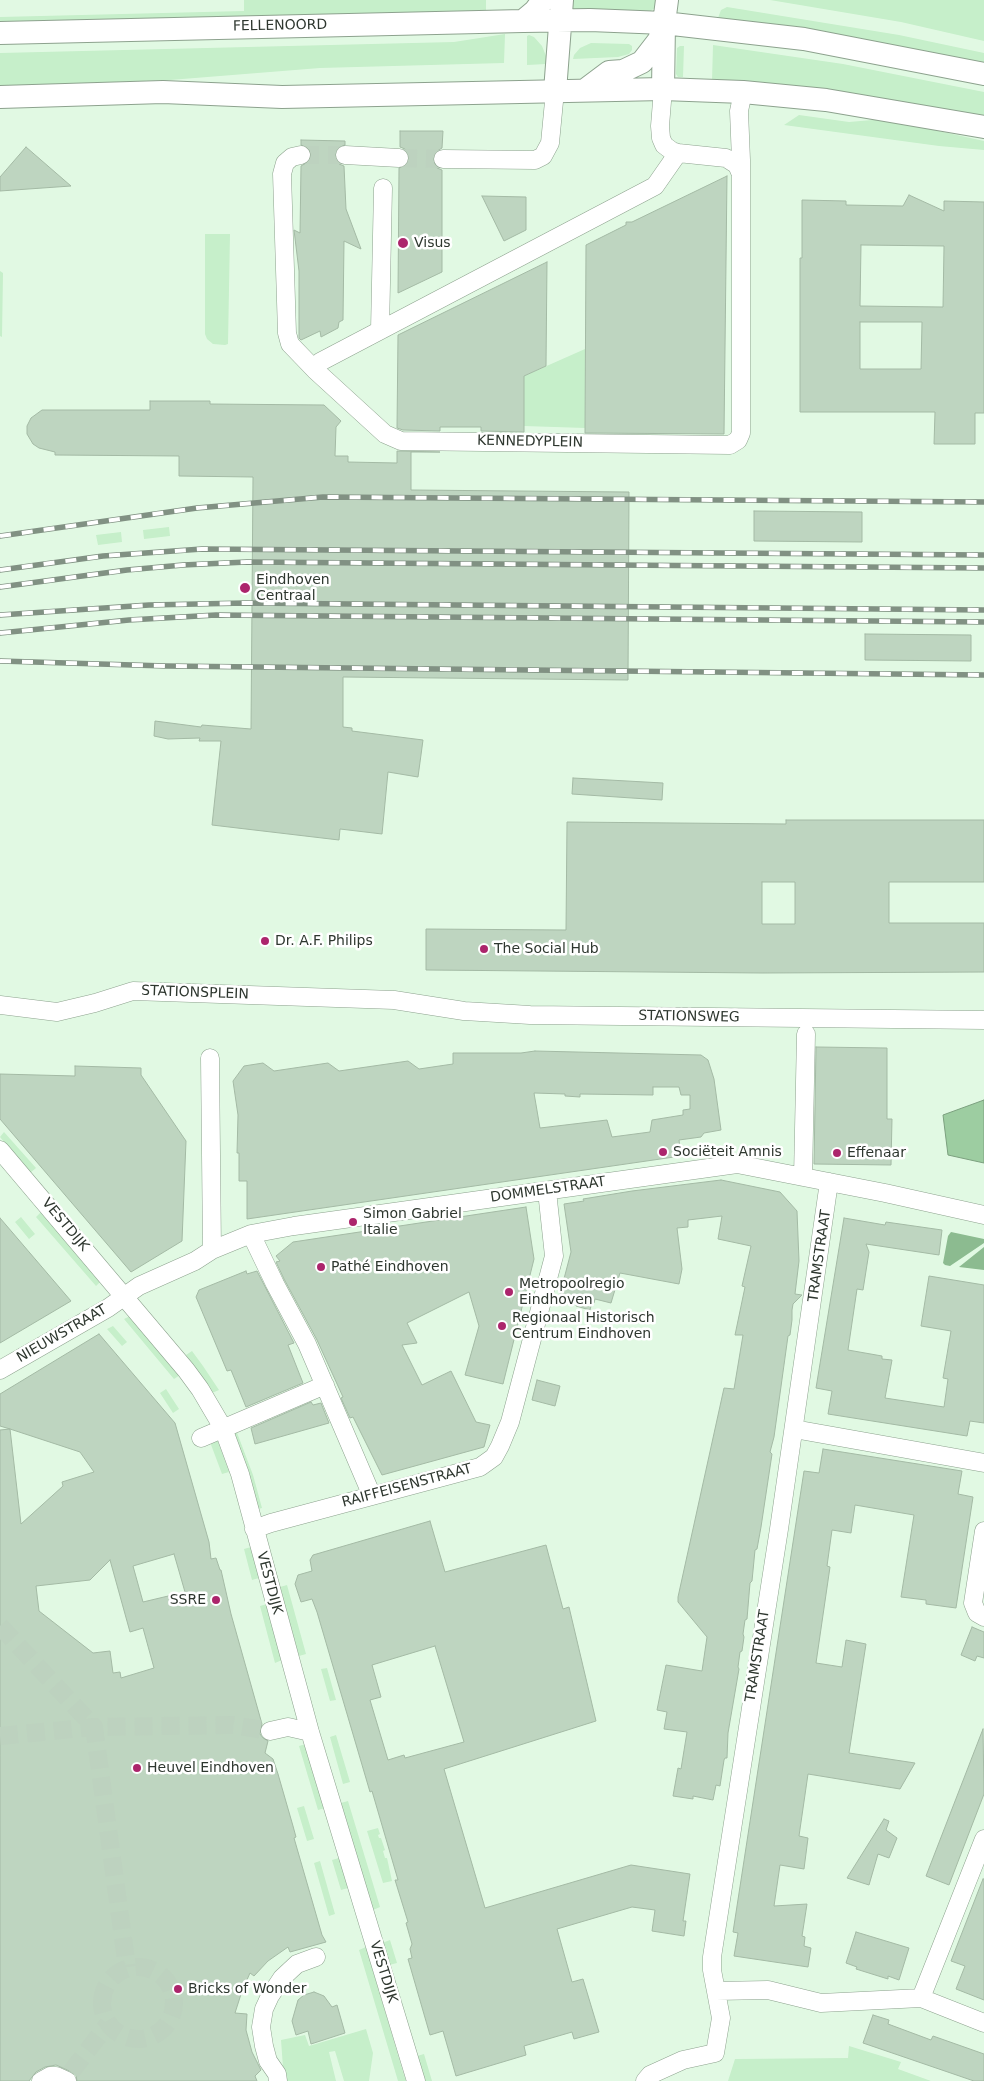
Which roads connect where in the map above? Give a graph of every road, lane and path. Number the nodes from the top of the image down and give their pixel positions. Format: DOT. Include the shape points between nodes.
graph roads {
  1 [pos="543,0"];
  2 [pos="667,0"];
  3 [pos="561,10"];
  4 [pos="523,21"];
  5 [pos="664,23"];
  6 [pos="0,33"];
  7 [pos="984,74"];
  8 [pos="662,89"];
  9 [pos="585,90"];
  10 [pos="555,91"];
  11 [pos="743,92"];
  12 [pos="0,97"];
  13 [pos="984,127"];
  14 [pos="678,153"];
  15 [pos="301,155"];
  16 [pos="344,155"];
  17 [pos="399,158"];
  18 [pos="442,158"];
  19 [pos="740,172"];
  20 [pos="383,188"];
  21 [pos="380,330"];
  22 [pos="320,362"];
  23 [pos="394,1000"];
  24 [pos="0,1006"];
  25 [pos="984,1020"];
  26 [pos="806,1040"];
  27 [pos="210,1058"];
  28 [pos="0,1150"];
  29 [pos="803,1177"];
  30 [pos="829,1182"];
  31 [pos="547,1191"];
  32 [pos="984,1215"];
  33 [pos="251,1234"];
  34 [pos="212,1250"];
  35 [pos="124,1296"];
  36 [pos="0,1370"];
  37 [pos="325,1385"];
  38 [pos="223,1428"];
  39 [pos="794,1429"];
  40 [pos="201,1438"];
  41 [pos="984,1463"];
  42 [pos="372,1496"];
  43 [pos="254,1529"];
  44 [pos="984,1531"];
  45 [pos="980,1615"];
  46 [pos="270,1731"];
  47 [pos="310,1732"];
  48 [pos="984,1839"];
  49 [pos="316,1957"];
  50 [pos="716,1991"];
  51 [pos="921,1998"];
  52 [pos="984,2023"];
  53 [pos="68,2078"];
  54 [pos="41,2081"];
  55 [pos="278,2081"];
  56 [pos="416,2081"];
  57 [pos="645,2081"];
  1 -- 4 [label="main road"];
  2 -- 5 [label="main road"];
  3 -- 4 [label="main road, FELLENOORD"];
  3 -- 5 [label="main road, FELLENOORD"];
  3 -- 10 [label="main road"];
  4 -- 6 [label="main road, FELLENOORD"];
  5 -- 7 [label="main road, FELLENOORD" via="804,39"];
  5 -- 8 [label="main road"];
  5 -- 9 [label="main road" via="659,40 642,62 609,72"];
  8 -- 9 [label="main road"];
  8 -- 11 [label="main road"];
  8 -- 14 [label="street" via="661,138 664,145"];
  9 -- 10 [label="main road"];
  10 -- 12 [label="main road" via="282,97 163,92"];
  10 -- 18 [label="street" via="550,143 543,156 535,160"];
  11 -- 13 [label="main road" via="826,100"];
  11 -- 19 [label="street, KENNEDYPLEIN" via="739,110"];
  14 -- 19 [label="street" via="726,158"];
  14 -- 21 [label="street" via="655,186"];
  15 -- 19 [label="street, KENNEDYPLEIN" via="285,163 282,174 284,300 290,344 384,434 401,440 735,444 741,432"];
  16 -- 17 [label="street"];
  20 -- 21 [label="street"];
  21 -- 22 [label="street"];
  23 -- 24 [label="street, STATIONSPLEIN" via="133,991 57,1012"];
  23 -- 25 [label="street, STATIONSWEG" via="464,1011 530,1015"];
  26 -- 29 [label="street"];
  27 -- 34 [label="street"];
  28 -- 35 [label="street, VESTDIJK"];
  29 -- 30 [label="street, DOMMELSTRAAT"];
  29 -- 31 [label="street, DOMMELSTRAAT" via="737,1164"];
  30 -- 32 [label="street, DOMMELSTRAAT"];
  30 -- 39 [label="street, TRAMSTRAAT"];
  31 -- 33 [label="street, DOMMELSTRAAT"];
  31 -- 42 [label="street, RAIFFEISENSTRAAT" via="554,1256 510,1422 494,1457 480,1467"];
  33 -- 34 [label="street, DOMMELSTRAAT"];
  33 -- 37 [label="street"];
  34 -- 35 [label="street, DOMMELSTRAAT"];
  35 -- 36 [label="street, NIEUWSTRAAT"];
  35 -- 38 [label="street, VESTDIJK" via="186,1370"];
  37 -- 38 [label="street"];
  37 -- 42 [label="street"];
  38 -- 40 [label="street"];
  38 -- 43 [label="street, VESTDIJK" via="240,1474"];
  39 -- 41 [label="street"];
  39 -- 50 [label="street, TRAMSTRAAT" via="713,1948 712,1970"];
  42 -- 43 [label="street, RAIFFEISENSTRAAT"];
  43 -- 47 [label="street, VESTDIJK"];
  44 -- 45 [label="street" via="973,1603"];
  46 -- 47 [label="street" via="288,1727"];
  47 -- 56 [label="street, VESTDIJK"];
  48 -- 51 [label="street"];
  49 -- 55 [label="street" via="297,1964 282,1978 264,2009 261,2027 264,2046"];
  50 -- 51 [label="street" via="768,1990 821,2003"];
  50 -- 57 [label="street, TRAMSTRAAT" via="721,2018 715,2053 683,2060 650,2075"];
  51 -- 52 [label="street"];
  53 -- 54 [label="street" via="50,2076"];
}
